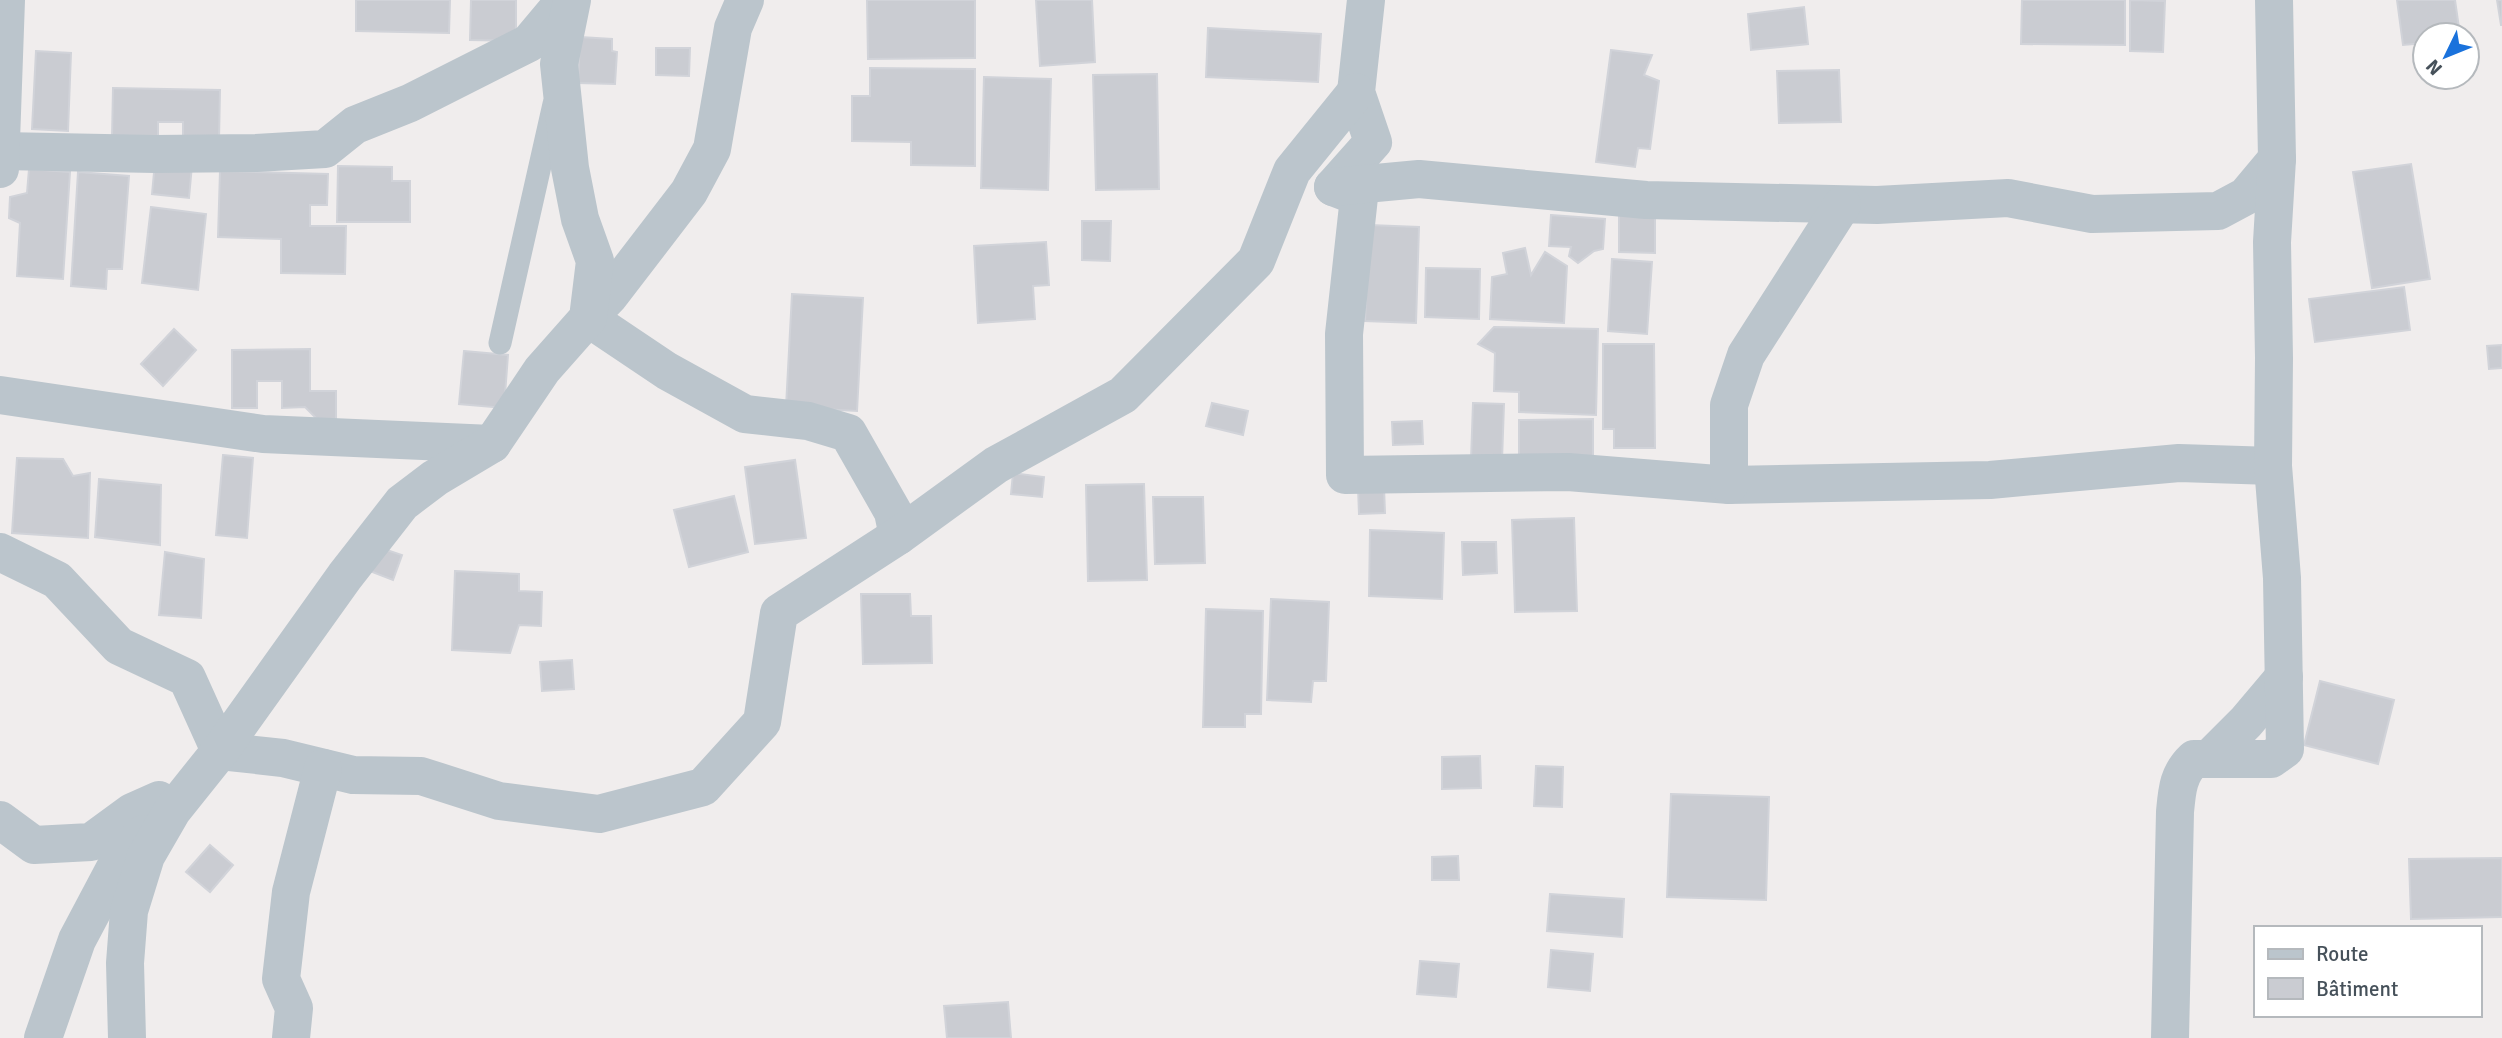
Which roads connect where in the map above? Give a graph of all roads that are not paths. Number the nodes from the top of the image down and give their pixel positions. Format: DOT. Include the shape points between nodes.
graph roads {
  1 [pos="6,0"];
  2 [pos="565,0"];
  3 [pos="572,0"];
  4 [pos="746,0"];
  5 [pos="1366,0"];
  6 [pos="2273,0"];
  7 [pos="561,78"];
  8 [pos="1356,92"];
  9 [pos="1,158"];
  10 [pos="2277,159"];
  11 [pos="1334,187"];
  12 [pos="1842,205"];
  13 [pos="588,318"];
  14 [pos="500,343"];
  15 [pos="0,396"];
  16 [pos="492,444"];
  17 [pos="2273,466"];
  18 [pos="1729,485"];
  19 [pos="898,536"];
  20 [pos="0,552"];
  21 [pos="220,751"];
  22 [pos="323,768"];
  23 [pos="194,784"];
  24 [pos="0,820"];
  25 [pos="43,1038"];
  26 [pos="127,1038"];
  27 [pos="291,1038"];
  28 [pos="2170,1038"];
  1 -- 9 [label="street"];
  2 -- 9 [label="street" via="529,43 410,103 355,125 326,149"];
  3 -- 7 [label="street" via="559,64"];
  4 -- 13 [label="street" via="733,28 712,149 689,192"];
  5 -- 8 [label="street"];
  6 -- 10 [label="street"];
  7 -- 13 [label="street" via="570,168 580,219 595,261"];
  7 -- 14 [label="lane"];
  8 -- 11 [label="street" via="1373,142"];
  8 -- 19 [label="street" via="1292,171 1256,261 1124,395 996,465"];
  10 -- 12 [label="street" via="2246,195 2218,211 2092,214 2008,198"];
  10 -- 17 [label="street" via="2272,242"];
  11 -- 12 [label="street" via="1419,179 1646,200"];
  11 -- 18 [label="street" via="1359,197 1344,334 1345,475 1568,472"];
  12 -- 18 [label="street" via="1746,355 1729,405"];
  13 -- 16 [label="street" via="542,370"];
  13 -- 19 [label="street" via="667,371 745,414 807,421 848,433 893,512"];
  15 -- 16 [label="street" via="263,434"];
  16 -- 21 [label="street" via="402,503"];
  17 -- 18 [label="street" via="2179,463 1990,480"];
  17 -- 28 [label="street" via="2282,578 2285,749 2271,759 2194,759 2183,769 2177,785"];
  19 -- 22 [label="street" via="779,613 762,722 703,787 599,814 499,801 421,776 353,775"];
  20 -- 21 [label="street" via="57,580 119,646 187,678"];
  21 -- 22 [label="street"];
  21 -- 23 [label="street"];
  22 -- 27 [label="street" via="289,905 281,979 294,1008"];
  23 -- 24 [label="street" via="132,812 91,842 34,845"];
  23 -- 25 [label="street" via="122,855 77,940"];
  23 -- 26 [label="street" via="146,856 129,911 124,963"];
}
